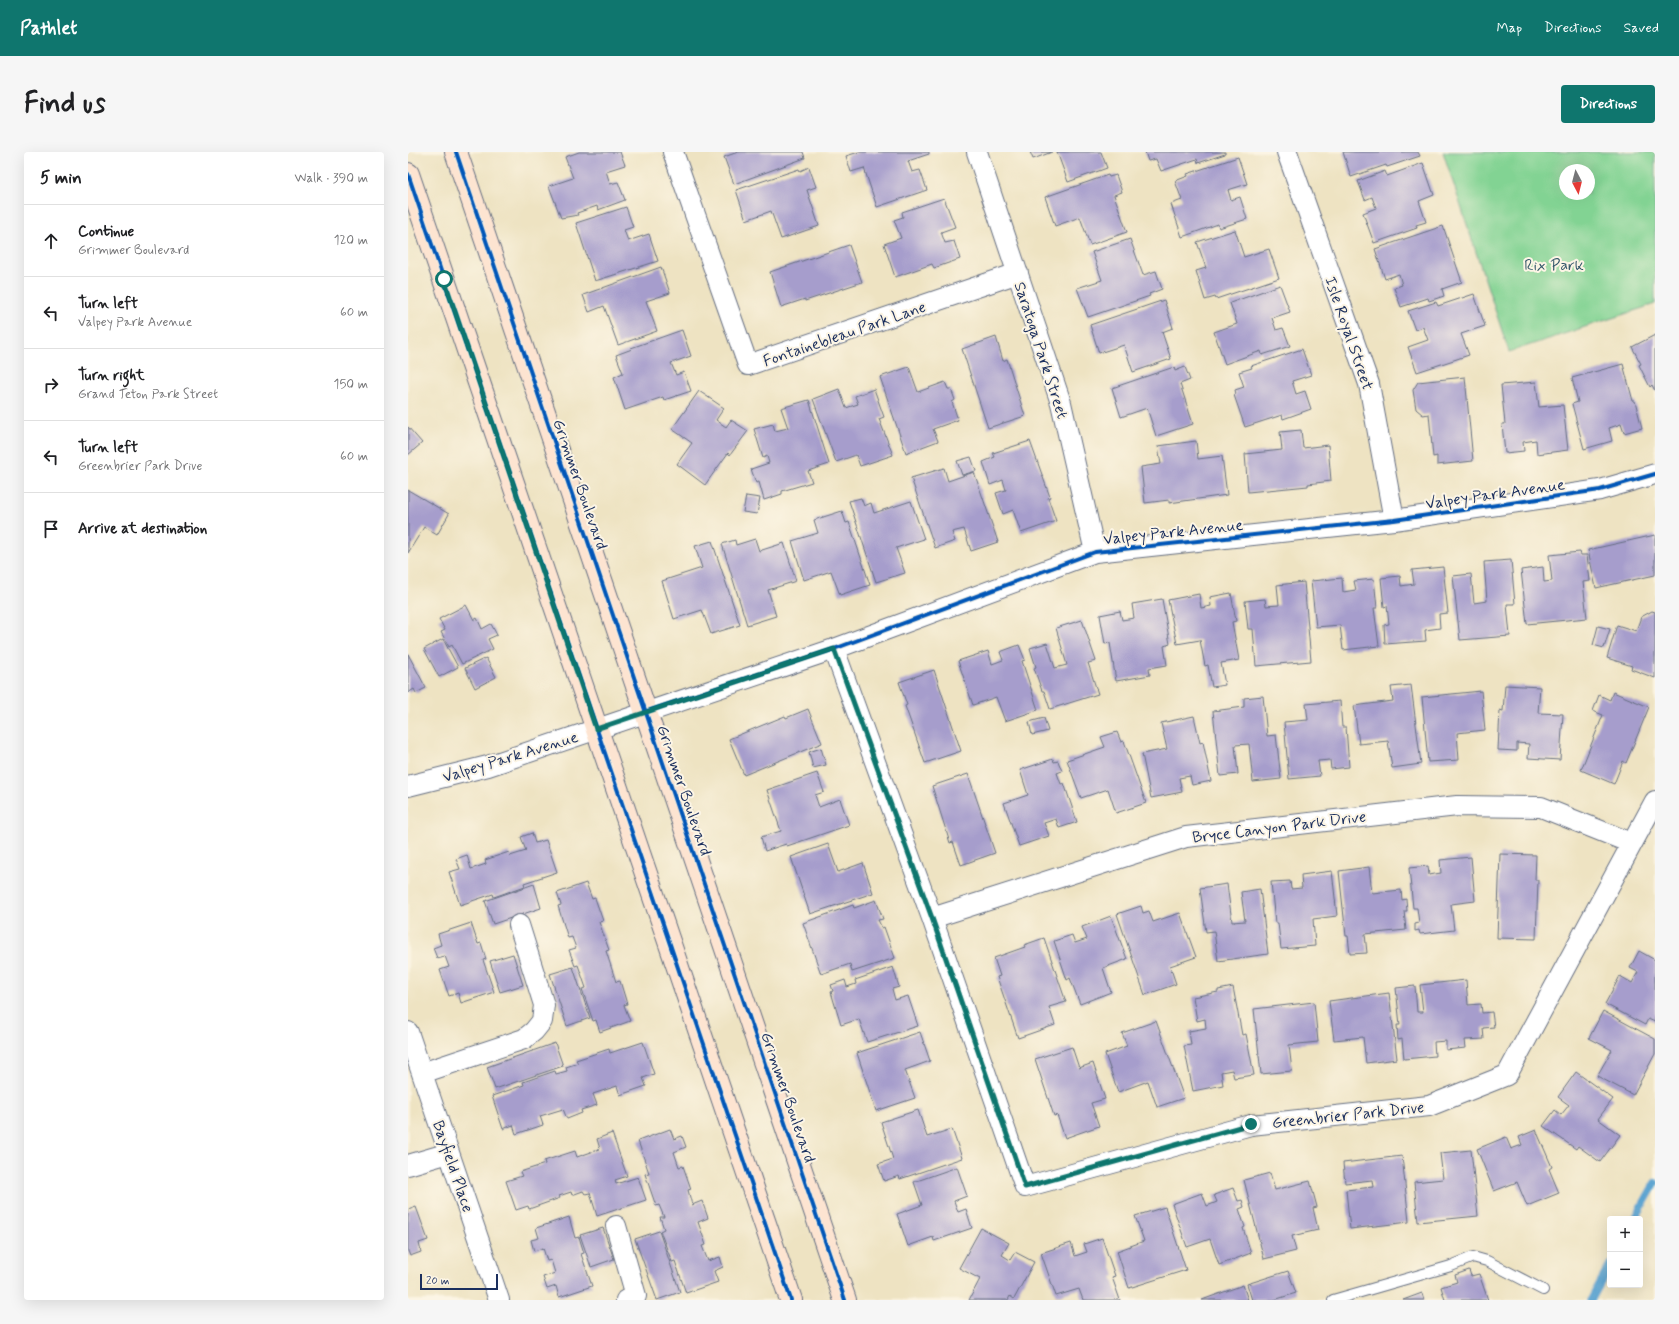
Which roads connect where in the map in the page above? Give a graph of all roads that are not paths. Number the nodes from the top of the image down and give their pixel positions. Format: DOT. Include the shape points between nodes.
graph roads {
  1 [pos="456,152"];
  2 [pos="673,152"];
  3 [pos="977,152"];
  4 [pos="1287,152"];
  5 [pos="408,174"];
  6 [pos="1018,273"];
  7 [pos="1655,474"];
  8 [pos="1394,520"];
  9 [pos="1095,552"];
  10 [pos="834,649"];
  11 [pos="645,712"];
  12 [pos="596,729"];
  13 [pos="408,786"];
  14 [pos="1655,802"];
  15 [pos="1631,843"];
  16 [pos="932,918"];
  17 [pos="519,925"];
  18 [pos="408,1032"];
  19 [pos="422,1073"];
  20 [pos="449,1153"];
  21 [pos="408,1165"];
  22 [pos="616,1226"];
  23 [pos="1543,1290"];
  24 [pos="499,1300"];
  25 [pos="626,1300"];
  26 [pos="791,1300"];
  27 [pos="845,1300"];
  28 [pos="1333,1300"];
  1 -- 11 [label="main road, Grimmer Boulevard"];
  2 -- 6 [label="street, Fontainebleau Park Lane" via="748,365"];
  3 -- 6 [label="street, Saratoga Park Street"];
  4 -- 8 [label="street, Isle Royal Street" via="1369,384"];
  5 -- 12 [label="main road"];
  6 -- 9 [label="street, Saratoga Park Street" via="1061,403"];
  7 -- 8 [label="street, Valpey Park Avenue" via="1600,490"];
  8 -- 9 [label="street, Valpey Park Avenue"];
  9 -- 10 [label="street, Valpey Park Avenue"];
  10 -- 11 [label="street, Valpey Park Avenue"];
  10 -- 16 [label="street"];
  11 -- 12 [label="street, Valpey Park Avenue"];
  11 -- 27 [label="main road, Grimmer Boulevard"];
  12 -- 13 [label="street, Valpey Park Avenue" via="488,766"];
  12 -- 26 [label="main road"];
  14 -- 15 [label="street, Greenbrier Park Drive"];
  15 -- 16 [label="street, Bryce Canyon Park Drive" via="1541,807 1449,807 1186,837"];
  15 -- 16 [label="street, Greenbrier Park Drive" via="1507,1075 1429,1106 1251,1124 1025,1187"];
  17 -- 19 [label="street" via="544,1005 542,1021 524,1039"];
  18 -- 19 [label="street, Bayfield Place"];
  19 -- 20 [label="street, Bayfield Place"];
  20 -- 21 [label="street"];
  20 -- 24 [label="street, Bayfield Place"];
  22 -- 25 [label="street" via="636,1296"];
  23 -- 28 [label="lane" via="1487,1261 1473,1257 1451,1266"];
}
